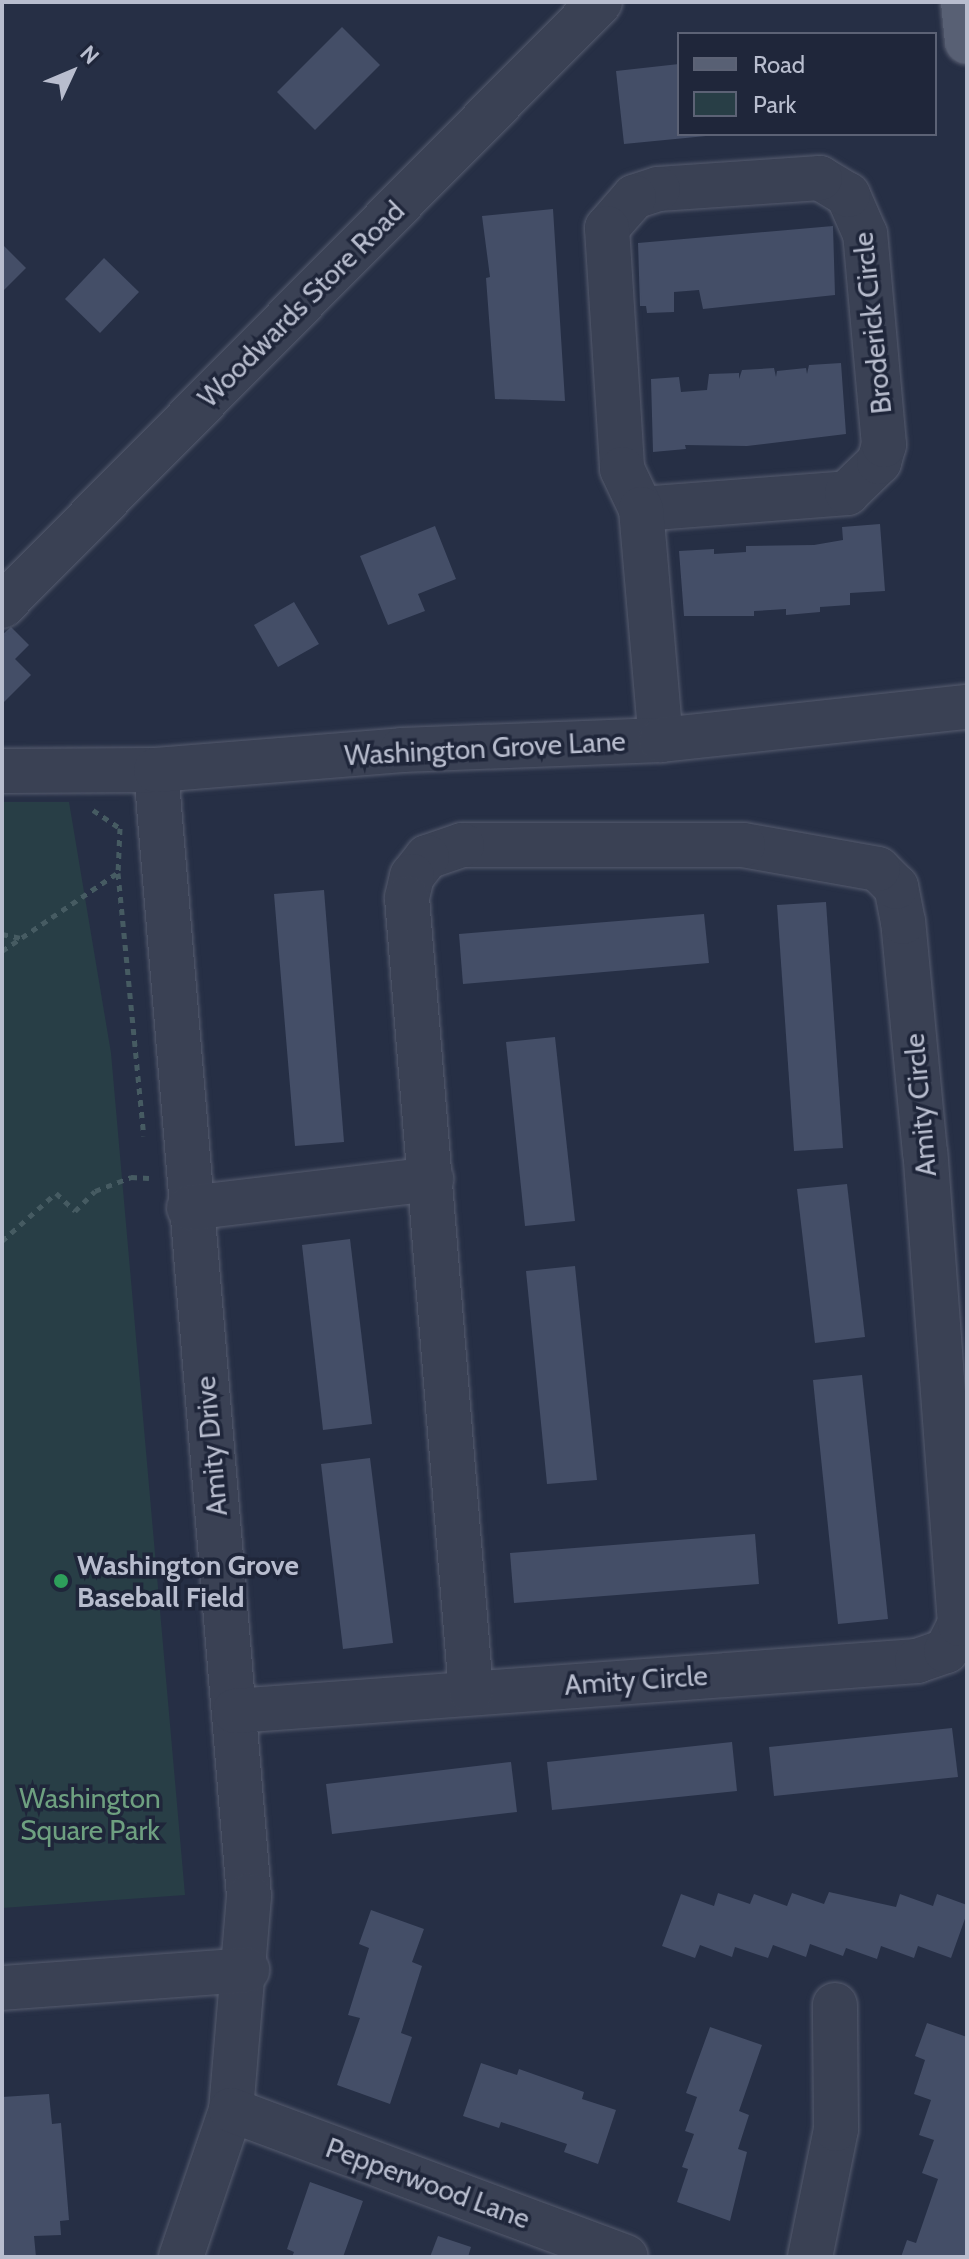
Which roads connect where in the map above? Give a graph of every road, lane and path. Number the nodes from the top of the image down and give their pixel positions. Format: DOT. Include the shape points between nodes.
graph roads {
  1 [pos="600,2"];
  2 [pos="963,2"];
  3 [pos="967,42"];
  4 [pos="641,509"];
  5 [pos="2,606"];
  6 [pos="967,707"];
  7 [pos="661,740"];
  8 [pos="156,770"];
  9 [pos="2,771"];
  10 [pos="84,804"];
  11 [pos="118,873"];
  12 [pos="2,934"];
  13 [pos="21,938"];
  14 [pos="2,951"];
  15 [pos="146,1149"];
  16 [pos="147,1165"];
  17 [pos="431,1179"];
  18 [pos="189,1208"];
  19 [pos="2,1241"];
  20 [pos="471,1691"];
  21 [pos="235,1711"];
  22 [pos="247,1970"];
  23 [pos="2,1988"];
  24 [pos="835,2005"];
  25 [pos="231,2110"];
  26 [pos="181,2257"];
  27 [pos="626,2257"];
  28 [pos="810,2257"];
  1 -- 5 [label="street, Woodwards Store Road"];
  2 -- 3 [label="main road"];
  4 -- 4 [label="street, Broderick Circle" via="622,469 607,228 620,209 658,189 820,178 848,195 865,234 884,445 879,462 847,493"];
  4 -- 7 [label="street, Broderick Circle"];
  6 -- 7 [label="street, Washington Grove Lane"];
  7 -- 8 [label="street, Washington Grove Lane" via="402,750"];
  8 -- 9 [label="street, Washington Grove Lane"];
  8 -- 18 [label="street, Amity Drive"];
  10 -- 11 [label="path" via="120,828"];
  11 -- 13 [label="path"];
  11 -- 15 [label="path"];
  12 -- 13 [label="path"];
  13 -- 14 [label="path"];
  16 -- 19 [label="path" via="149,1181 131,1177 95,1191 75,1211 56,1193"];
  17 -- 18 [label="street"];
  17 -- 20 [label="street, Amity Circle"];
  17 -- 20 [label="street, Amity Circle" via="407,898 412,876 427,857 462,845 743,845 858,863 878,869 896,887 925,1153 960,1624 946,1651 917,1661"];
  18 -- 21 [label="street, Amity Drive"];
  20 -- 21 [label="street, Amity Circle"];
  21 -- 22 [label="street, Amity Drive" via="249,1896"];
  22 -- 23 [label="street"];
  22 -- 25 [label="street, Amity Drive"];
  24 -- 28 [label="street" via="836,2129"];
  25 -- 26 [label="street, Amity Drive"];
  25 -- 27 [label="street, Pepperwood Lane"];
}
